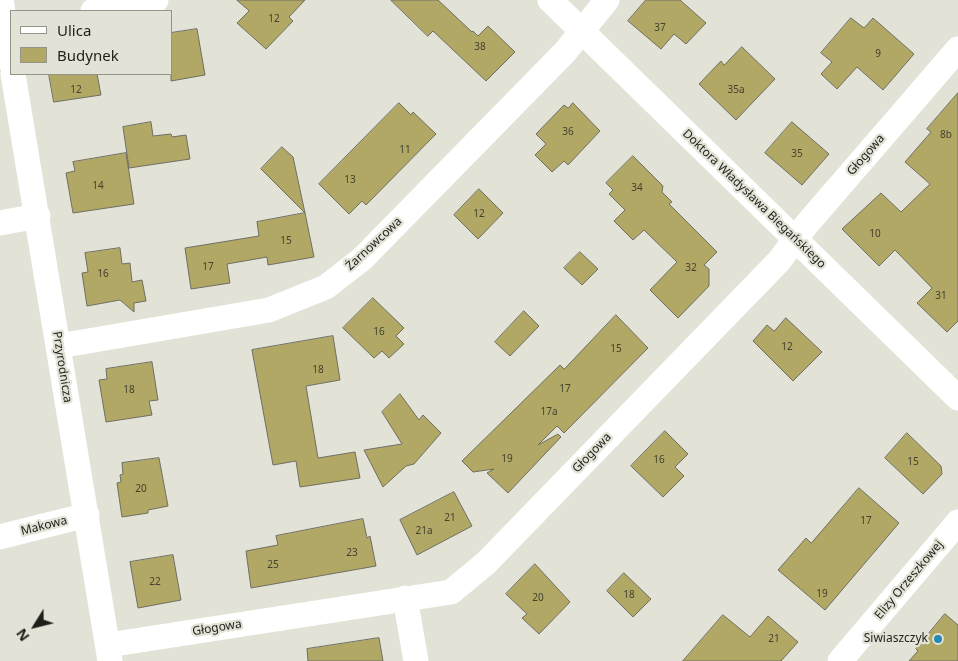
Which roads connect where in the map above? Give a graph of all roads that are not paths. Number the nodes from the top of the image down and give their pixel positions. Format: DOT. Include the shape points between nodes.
graph roads {
  1 [pos="1,0"];
  2 [pos="156,0"];
  3 [pos="550,0"];
  4 [pos="607,0"];
  5 [pos="99,10"];
  6 [pos="8,27"];
  7 [pos="581,30"];
  8 [pos="958,49"];
  9 [pos="10,51"];
  10 [pos="13,75"];
  11 [pos="38,216"];
  12 [pos="0,223"];
  13 [pos="796,240"];
  14 [pos="59,346"];
  15 [pos="958,398"];
  16 [pos="87,516"];
  17 [pos="958,522"];
  18 [pos="0,536"];
  19 [pos="405,598"];
  20 [pos="109,653"];
  21 [pos="416,661"];
  22 [pos="840,661"];
  1 -- 6 [label="street"];
  2 -- 5 [label="street"];
  3 -- 7 [label="street, Doktora Władysława Biegańskiego"];
  4 -- 7 [label="street, Żarnowcowa"];
  6 -- 9 [label="street"];
  7 -- 13 [label="street, Doktora Władysława Biegańskiego"];
  7 -- 14 [label="street, Żarnowcowa" via="565,52 362,258 326,287 269,310"];
  8 -- 13 [label="street, Głogowa"];
  10 -- 11 [label="street, Przyrodnicza"];
  11 -- 12 [label="street"];
  11 -- 14 [label="street, Przyrodnicza"];
  13 -- 15 [label="street, Doktora Władysława Biegańskiego"];
  13 -- 19 [label="street, Głogowa" via="486,563 451,592"];
  14 -- 16 [label="street, Przyrodnicza"];
  16 -- 18 [label="street, Makowa"];
  16 -- 20 [label="street, Przyrodnicza"];
  17 -- 22 [label="street, Elizy Orzeszkowej"];
  19 -- 20 [label="street, Głogowa"];
  19 -- 21 [label="street"];
}
